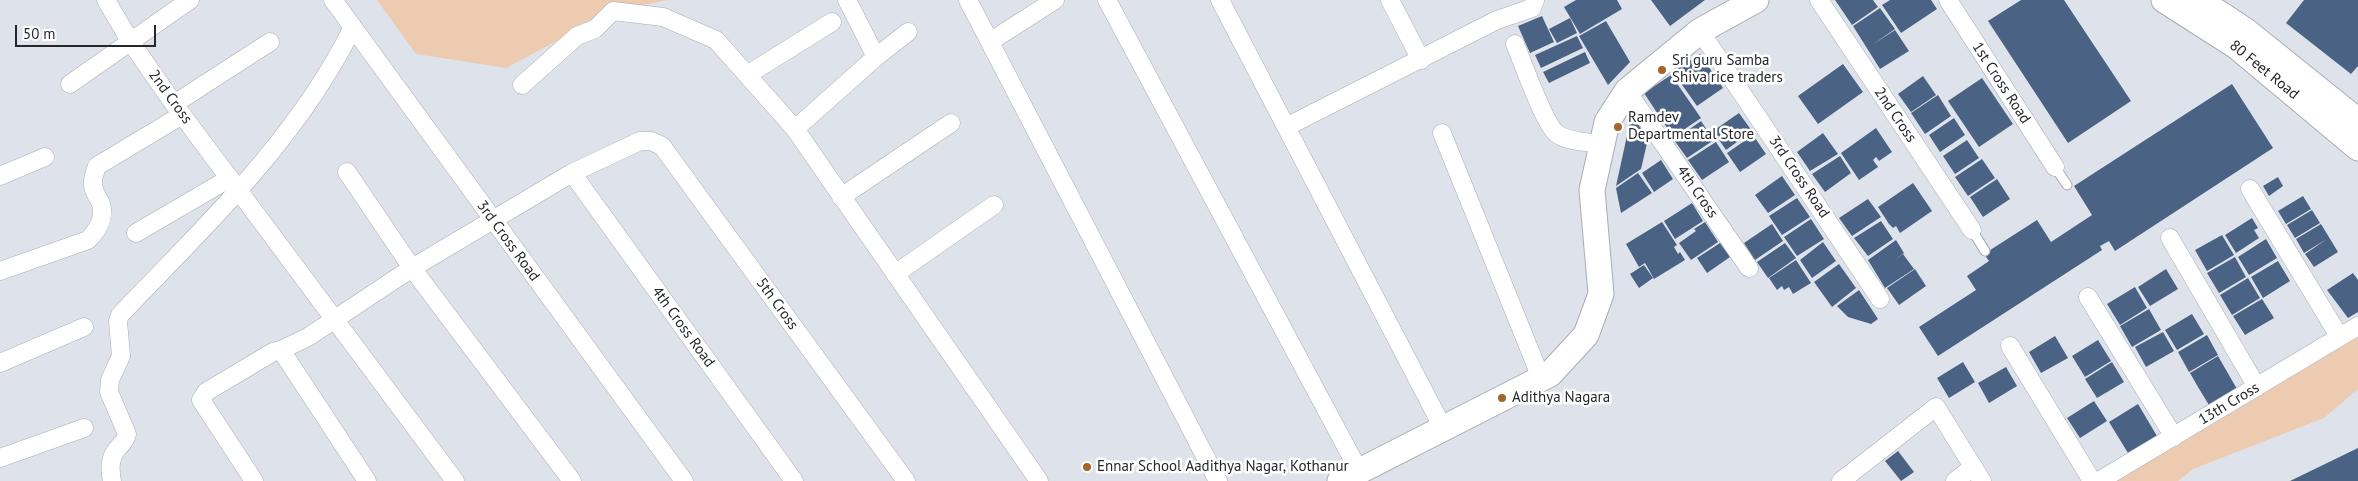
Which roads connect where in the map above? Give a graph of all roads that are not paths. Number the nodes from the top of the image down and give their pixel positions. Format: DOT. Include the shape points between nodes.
graph roads {
  1 [pos="106,0"];
  2 [pos="190,0"];
  3 [pos="333,0"];
  4 [pos="847,0"];
  5 [pos="968,0"];
  6 [pos="1055,0"];
  7 [pos="1107,0"];
  8 [pos="1220,0"];
  9 [pos="1390,0"];
  10 [pos="1535,0"];
  11 [pos="1756,0"];
  12 [pos="1818,0"];
  13 [pos="1948,0"];
  14 [pos="2164,0"];
  15 [pos="2199,0"];
  16 [pos="832,22"];
  17 [pos="353,27"];
  18 [pos="1700,30"];
  19 [pos="908,32"];
  20 [pos="130,40"];
  21 [pos="991,41"];
  22 [pos="270,42"];
  23 [pos="1514,44"];
  24 [pos="876,57"];
  25 [pos="1421,60"];
  26 [pos="747,76"];
  27 [pos="70,84"];
  28 [pos="522,85"];
  29 [pos="1627,91"];
  30 [pos="178,110"];
  31 [pos="951,123"];
  32 [pos="1286,127"];
  33 [pos="795,130"];
  34 [pos="1442,133"];
  35 [pos="2356,135"];
  36 [pos="1601,144"];
  37 [pos="45,157"];
  38 [pos="2054,167"];
  39 [pos="347,172"];
  40 [pos="572,174"];
  41 [pos="0,176"];
  42 [pos="235,184"];
  43 [pos="2067,185"];
  44 [pos="2250,189"];
  45 [pos="841,197"];
  46 [pos="994,205"];
  47 [pos="494,221"];
  48 [pos="1972,230"];
  49 [pos="136,234"];
  50 [pos="2170,238"];
  51 [pos="1985,251"];
  52 [pos="412,268"];
  53 [pos="1749,268"];
  54 [pos="0,271"];
  55 [pos="895,274"];
  56 [pos="2088,298"];
  57 [pos="1880,299"];
  58 [pos="335,319"];
  59 [pos="2358,326"];
  60 [pos="84,327"];
  61 [pos="2339,336"];
  62 [pos="2010,346"];
  63 [pos="281,350"];
  64 [pos="0,363"];
  65 [pos="1541,378"];
  66 [pos="2257,387"];
  67 [pos="84,428"];
  68 [pos="1443,428"];
  69 [pos="2174,437"];
  70 [pos="0,458"];
  71 [pos="1977,474"];
  72 [pos="1350,476"];
  73 [pos="112,481"];
  74 [pos="254,481"];
  75 [pos="367,481"];
  76 [pos="455,481"];
  77 [pos="572,481"];
  78 [pos="684,481"];
  79 [pos="794,481"];
  80 [pos="906,481"];
  81 [pos="1039,481"];
  82 [pos="1218,481"];
  83 [pos="1841,481"];
  84 [pos="1955,481"];
  85 [pos="2092,481"];
  86 [pos="2099,481"];
  1 -- 20 [label="street, 2nd Cross"];
  2 -- 20 [label="street"];
  3 -- 17 [label="street, 3rd Cross Road"];
  4 -- 24 [label="street"];
  5 -- 21 [label="street"];
  6 -- 21 [label="street"];
  7 -- 72 [label="street"];
  8 -- 32 [label="street"];
  9 -- 25 [label="street"];
  10 -- 25 [label="street" via="1532,8 1497,20"];
  11 -- 18 [label="street"];
  12 -- 48 [label="street, 2nd Cross"];
  13 -- 38 [label="street, 1st Cross Road"];
  14 -- 35 [label="street, 80 Feet Road" via="2236,46"];
  15 -- 35 [label="street, 80 Feet Road" via="2246,31"];
  16 -- 26 [label="street"];
  17 -- 42 [label="street" via="323,82 298,118"];
  17 -- 47 [label="street, 3rd Cross Road"];
  18 -- 29 [label="street"];
  18 -- 57 [label="street, 3rd Cross Road"];
  19 -- 24 [label="street"];
  20 -- 27 [label="street"];
  20 -- 30 [label="street, 2nd Cross"];
  21 -- 82 [label="street"];
  22 -- 30 [label="street"];
  23 -- 36 [label="street" via="1556,133 1574,140"];
  24 -- 33 [label="street"];
  25 -- 32 [label="street"];
  26 -- 28 [label="street" via="716,40 663,17 613,11 595,29 577,36"];
  26 -- 33 [label="street"];
  29 -- 36 [label="street" via="1607,122"];
  29 -- 53 [label="street, 4th Cross"];
  30 -- 42 [label="street, 2nd Cross"];
  30 -- 54 [label="street" via="98,166 93,180 94,193 101,204 98,231 88,240"];
  31 -- 45 [label="street"];
  32 -- 68 [label="street"];
  33 -- 45 [label="street"];
  34 -- 65 [label="street"];
  36 -- 65 [label="street" via="1592,190 1601,294 1586,335 1550,374"];
  37 -- 41 [label="street"];
  38 -- 43 [label="lane"];
  39 -- 52 [label="street"];
  40 -- 47 [label="street"];
  40 -- 79 [label="street, 4th Cross Road"];
  40 -- 80 [label="street, 5th Cross" via="640,141 662,146"];
  42 -- 49 [label="street"];
  42 -- 58 [label="street, 2nd Cross"];
  42 -- 73 [label="street" via="120,315 121,356 108,392 126,439 111,461"];
  44 -- 61 [label="street"];
  45 -- 55 [label="street"];
  46 -- 55 [label="street"];
  47 -- 52 [label="street"];
  47 -- 78 [label="street, 3rd Cross Road"];
  48 -- 51 [label="lane"];
  50 -- 66 [label="street"];
  52 -- 58 [label="street"];
  52 -- 77 [label="street"];
  55 -- 81 [label="street"];
  56 -- 69 [label="street"];
  58 -- 63 [label="street"];
  58 -- 76 [label="street, 2nd Cross"];
  59 -- 61 [label="street, 13th Cross"];
  60 -- 64 [label="street"];
  61 -- 66 [label="street, 13th Cross"];
  62 -- 85 [label="street"];
  63 -- 74 [label="street" via="206,392 201,400"];
  63 -- 75 [label="street"];
  65 -- 68 [label="street"];
  66 -- 69 [label="street, 13th Cross"];
  67 -- 70 [label="street"];
  68 -- 72 [label="street"];
  69 -- 86 [label="street, 13th Cross"];
  71 -- 83 [label="street" via="1936,406"];
  71 -- 84 [label="street"];
}
